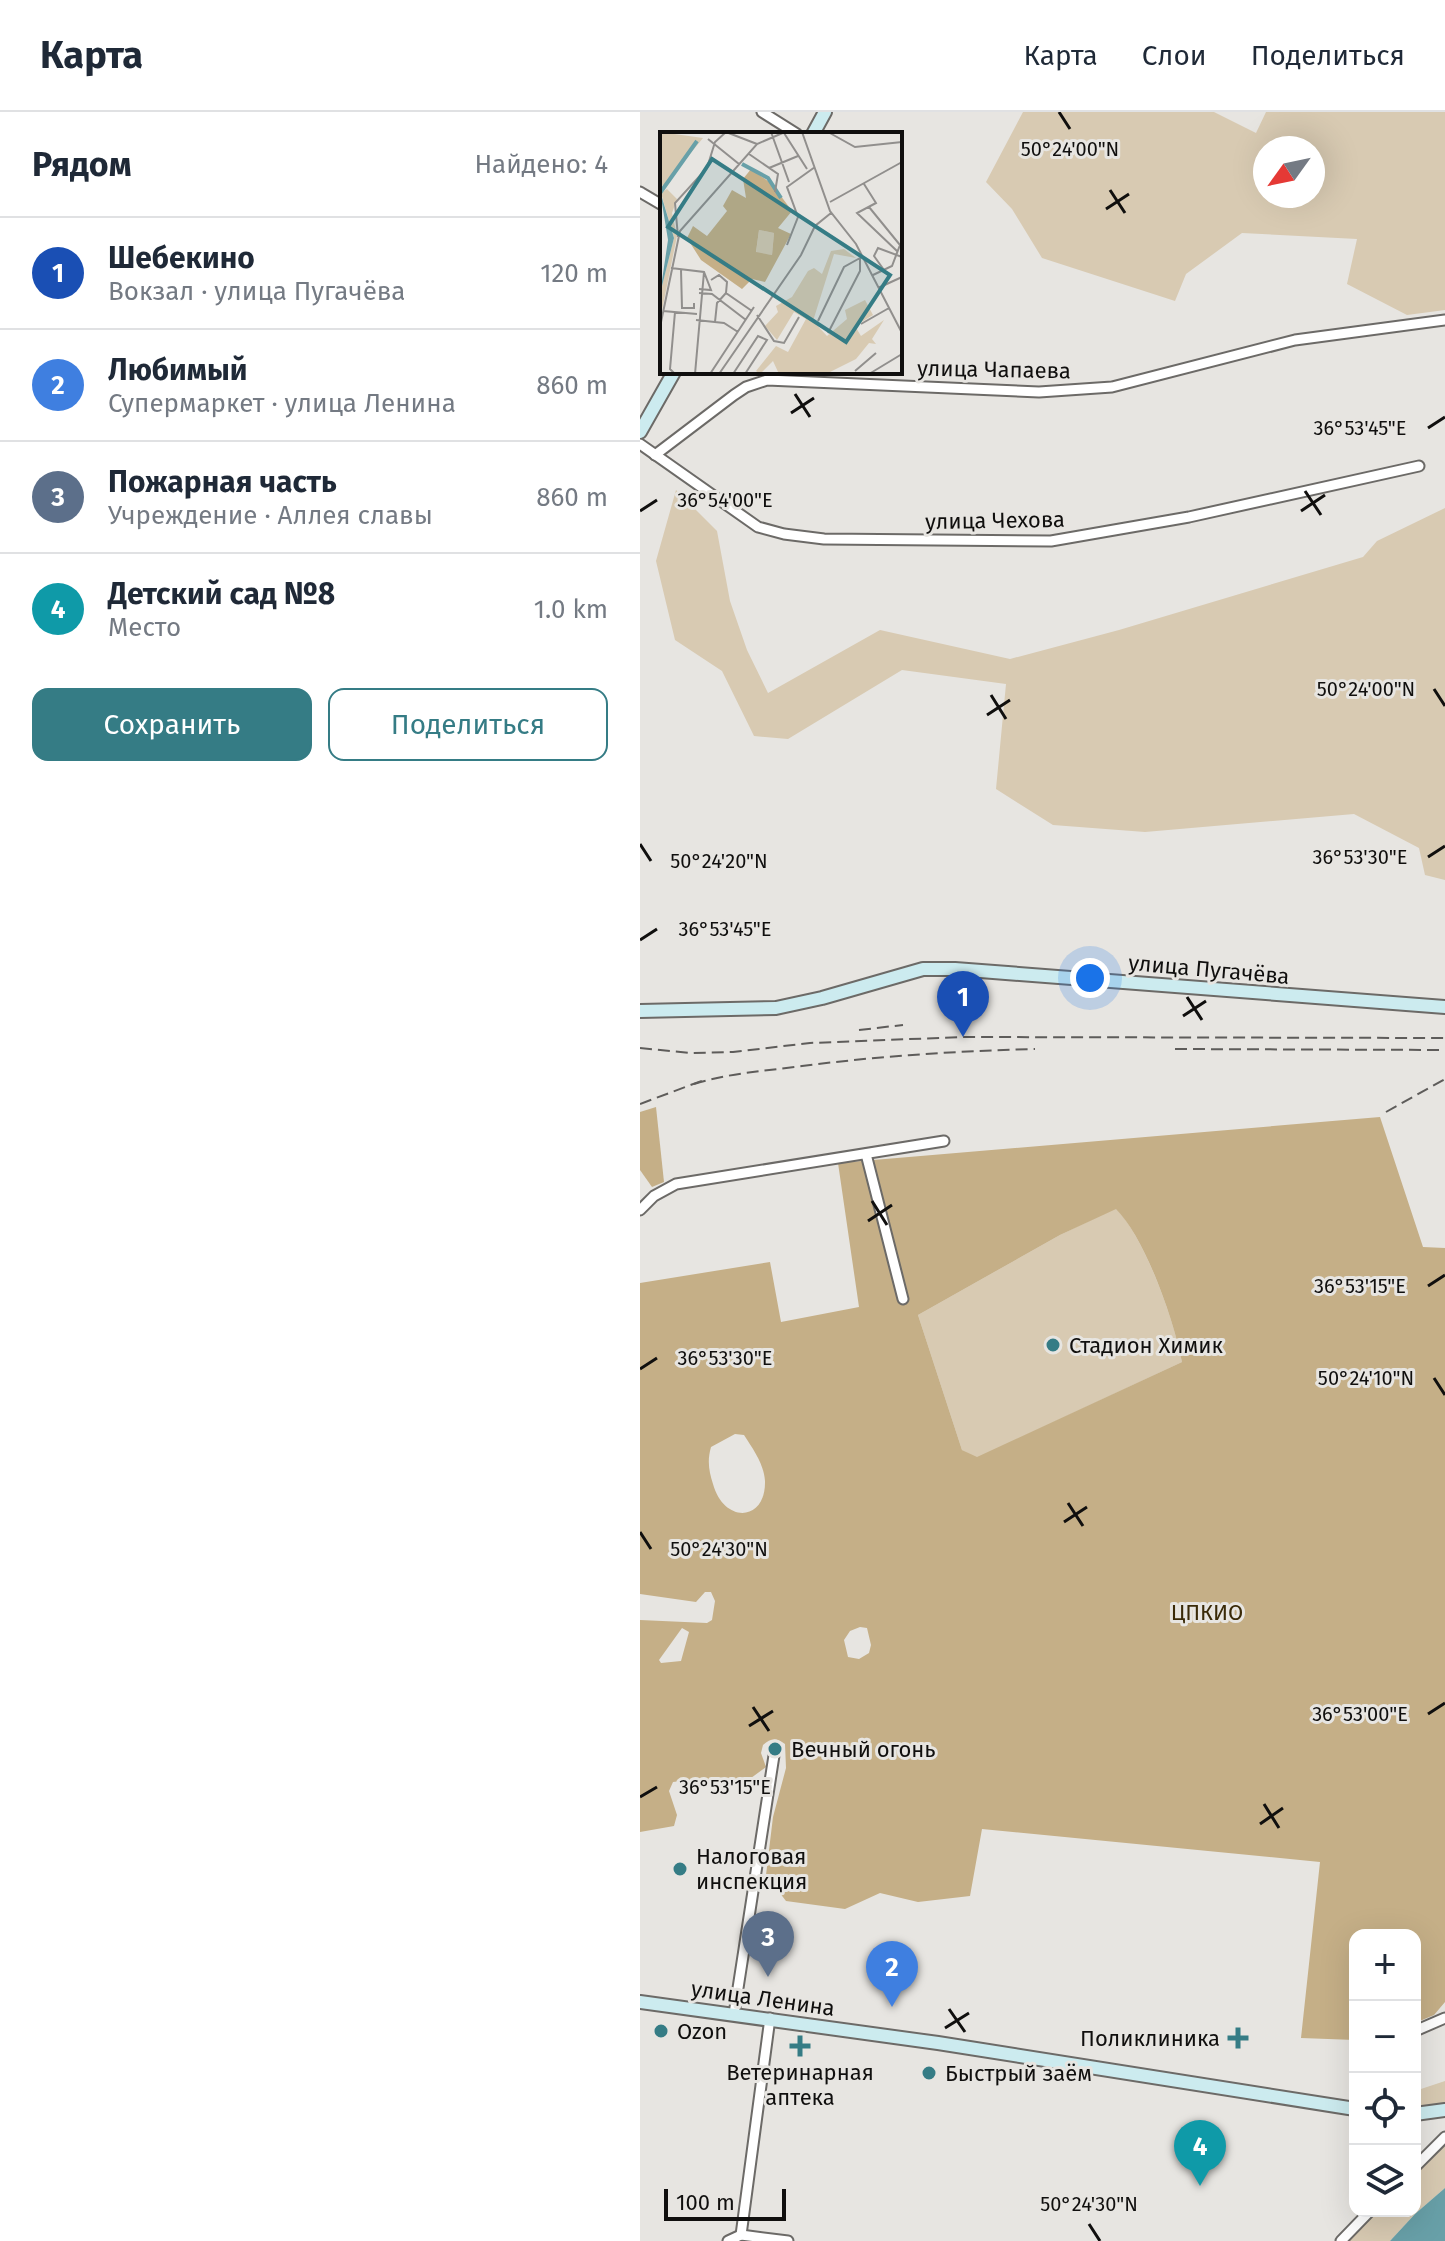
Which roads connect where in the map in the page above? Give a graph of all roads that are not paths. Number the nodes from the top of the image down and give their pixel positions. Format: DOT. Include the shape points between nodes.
graph roads {
  1 [pos="762,112"];
  2 [pos="825,112"];
  3 [pos="794,132"];
  4 [pos="814,132"];
  5 [pos="640,192"];
  6 [pos="660,204"];
  7 [pos="1445,320"];
  8 [pos="673,374"];
  9 [pos="640,432"];
  10 [pos="640,444"];
  11 [pos="655,455"];
  12 [pos="1419,466"];
  13 [pos="1445,1007"];
  14 [pos="640,1011"];
  15 [pos="944,1141"];
  16 [pos="866,1154"];
  17 [pos="640,1210"];
  18 [pos="903,1299"];
  19 [pos="775,1749"];
  20 [pos="640,2002"];
  21 [pos="734,2014"];
  22 [pos="770,2018"];
  23 [pos="1445,2018"];
  24 [pos="1421,2028"];
  25 [pos="1349,2108"];
  26 [pos="1445,2110"];
  27 [pos="1421,2113"];
  28 [pos="1445,2137"];
  29 [pos="1421,2161"];
  30 [pos="1364,2217"];
  31 [pos="741,2235"];
  32 [pos="728,2241"];
  33 [pos="788,2241"];
  34 [pos="1341,2241"];
  1 -- 3 [label="street"];
  2 -- 4 [label="street"];
  5 -- 6 [label="street"];
  7 -- 11 [label="street, улица Чапаева" via="1295,340 1112,387 1039,392 767,380 734,395"];
  8 -- 9 [label="street"];
  10 -- 11 [label="street, улица Чехова"];
  11 -- 12 [label="street, улица Чехова" via="758,527 824,539 1051,541 1189,517"];
  13 -- 14 [label="street, улица Пугачёва" via="923,969 776,1008"];
  15 -- 16 [label="street"];
  16 -- 17 [label="street" via="676,1184"];
  16 -- 18 [label="street"];
  19 -- 21 [label="street"];
  20 -- 21 [label="street, улица Ленина"];
  21 -- 22 [label="street, улица Ленина"];
  22 -- 25 [label="street, улица Ленина"];
  22 -- 31 [label="street"];
  23 -- 24 [label="street"];
  26 -- 27 [label="street"];
  28 -- 29 [label="street"];
  30 -- 34 [label="street"];
  31 -- 32 [label="street"];
  31 -- 33 [label="street"];
}
